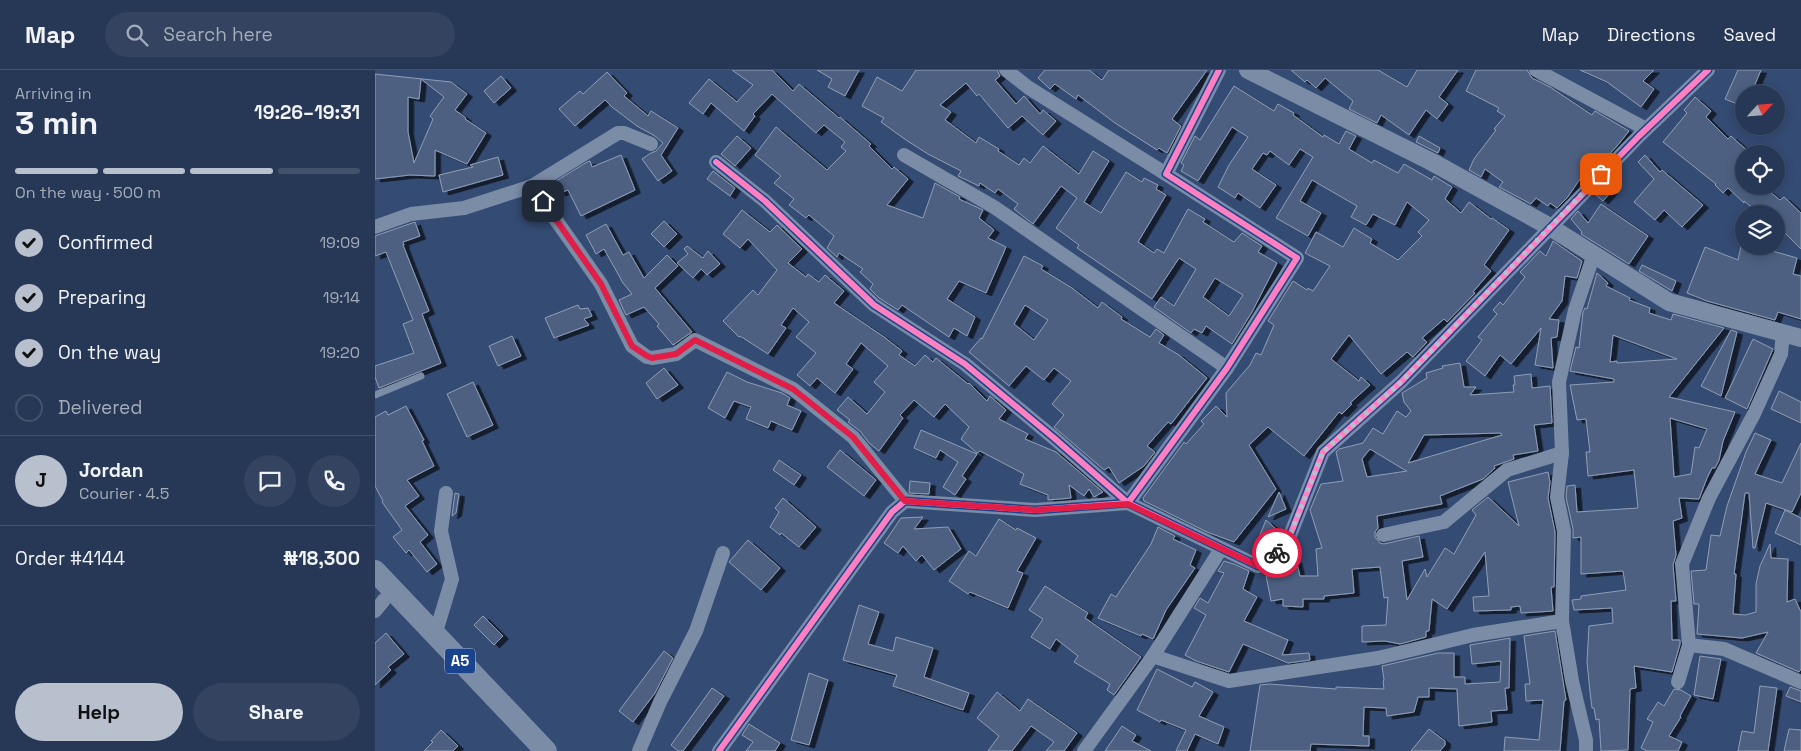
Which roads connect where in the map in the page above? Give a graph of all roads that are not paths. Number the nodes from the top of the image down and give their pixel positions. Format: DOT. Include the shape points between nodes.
graph roads {
  1 [pos="1006,70"];
  2 [pos="1219,70"];
  3 [pos="1249,70"];
  4 [pos="1536,70"];
  5 [pos="1708,70"];
  6 [pos="1646,129"];
  7 [pos="651,144"];
  8 [pos="904,155"];
  9 [pos="715,162"];
  10 [pos="1166,174"];
  11 [pos="532,186"];
  12 [pos="1550,226"];
  13 [pos="375,227"];
  14 [pos="1594,254"];
  15 [pos="1783,332"];
  16 [pos="1801,338"];
  17 [pos="1227,368"];
  18 [pos="421,376"];
  19 [pos="375,395"];
  20 [pos="1562,453"];
  21 [pos="446,493"];
  22 [pos="905,501"];
  23 [pos="1128,504"];
  24 [pos="1383,535"];
  25 [pos="1221,549"];
  26 [pos="723,553"];
  27 [pos="375,571"];
  28 [pos="378,601"];
  29 [pos="1562,621"];
  30 [pos="435,635"];
  31 [pos="1689,645"];
  32 [pos="1153,656"];
  33 [pos="1678,682"];
  34 [pos="1801,682"];
  35 [pos="530,751"];
  36 [pos="546,751"];
  37 [pos="639,751"];
  38 [pos="719,751"];
  39 [pos="1084,751"];
  40 [pos="1585,751"];
  1 -- 10 [label="street" via="1029,88"];
  2 -- 10 [label="street"];
  3 -- 12 [label="street" via="1432,162"];
  4 -- 6 [label="street"];
  5 -- 6 [label="street"];
  6 -- 12 [label="street"];
  7 -- 11 [label="street" via="618,133"];
  8 -- 17 [label="street" via="994,207"];
  9 -- 23 [label="street" via="765,202 874,305 965,364"];
  10 -- 17 [label="street" via="1297,258"];
  11 -- 13 [label="street" via="464,208 411,214"];
  11 -- 22 [label="street" via="598,279 632,346 652,358 676,354 695,340 793,389 853,437"];
  12 -- 14 [label="street"];
  12 -- 25 [label="street" via="1401,382 1323,452 1285,548 1258,566"];
  14 -- 15 [label="street" via="1669,302"];
  14 -- 20 [label="street" via="1575,310 1559,382"];
  15 -- 16 [label="street"];
  15 -- 31 [label="street" via="1781,354 1754,414 1709,498 1682,564"];
  17 -- 23 [label="street"];
  18 -- 19 [label="lane"];
  20 -- 24 [label="street" via="1507,470 1444,522"];
  20 -- 29 [label="street" via="1557,497 1564,531"];
  21 -- 30 [label="street" via="441,532 452,579"];
  22 -- 23 [label="street" via="1035,510"];
  22 -- 38 [label="street" via="892,512"];
  23 -- 25 [label="street"];
  25 -- 32 [label="street"];
  26 -- 37 [label="street" via="696,631"];
  27 -- 30 [label="highway, A5"];
  28 -- 35 [label="highway, A5"];
  29 -- 32 [label="street" via="1473,635 1379,658 1229,681"];
  29 -- 40 [label="street" via="1586,740"];
  30 -- 36 [label="highway, A5"];
  31 -- 33 [label="street"];
  31 -- 34 [label="street" via="1724,649"];
  32 -- 39 [label="street"];
}
